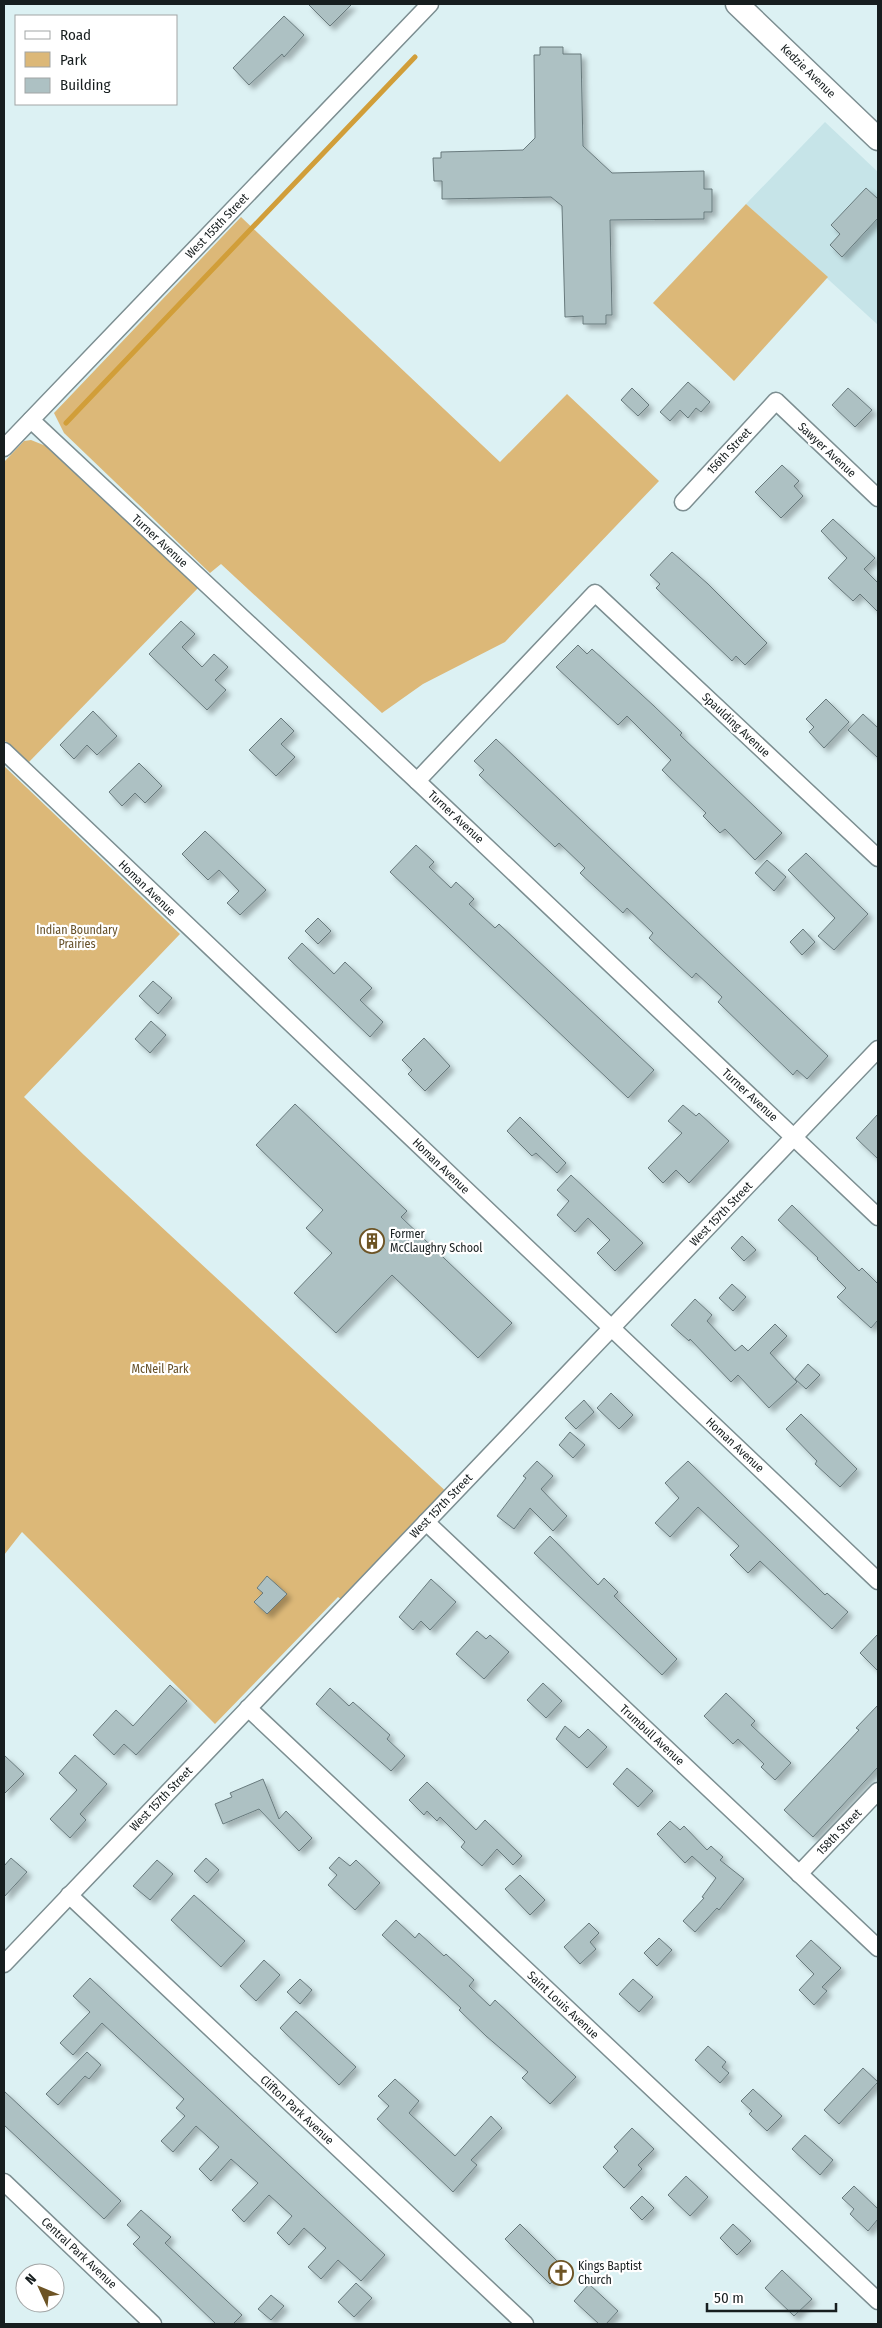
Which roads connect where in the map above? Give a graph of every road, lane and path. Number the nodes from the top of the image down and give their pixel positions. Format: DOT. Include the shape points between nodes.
graph roads {
  1 [pos="430,4"];
  2 [pos="737,4"];
  3 [pos="878,139"];
  4 [pos="776,401"];
  5 [pos="30,420"];
  6 [pos="4,448"];
  7 [pos="878,498"];
  8 [pos="682,502"];
  9 [pos="4,751"];
  10 [pos="417,781"];
  11 [pos="878,858"];
  12 [pos="878,1049"];
  13 [pos="794,1137"];
  14 [pos="878,1217"];
  15 [pos="611,1328"];
  16 [pos="426,1522"];
  17 [pos="878,1581"];
  18 [pos="248,1708"];
  19 [pos="878,1791"];
  20 [pos="799,1874"];
  21 [pos="70,1895"];
  22 [pos="878,1948"];
  23 [pos="4,1964"];
  24 [pos="4,2182"];
  25 [pos="878,2302"];
  26 [pos="153,2324"];
  27 [pos="525,2324"];
  1 -- 5 [label="street, West 155th Street"];
  2 -- 3 [label="main road, Kedzie Avenue"];
  4 -- 7 [label="street, Sawyer Avenue"];
  4 -- 8 [label="street, 156th Street"];
  5 -- 6 [label="street, West 155th Street"];
  5 -- 10 [label="street, Turner Avenue"];
  9 -- 15 [label="street, Homan Avenue"];
  10 -- 11 [label="street, Spaulding Avenue" via="595,593"];
  10 -- 13 [label="street, Turner Avenue"];
  12 -- 13 [label="street, West 157th Street"];
  13 -- 14 [label="street, Turner Avenue"];
  13 -- 15 [label="street, West 157th Street"];
  15 -- 16 [label="street, West 157th Street"];
  15 -- 17 [label="street, Homan Avenue"];
  16 -- 18 [label="street, West 157th Street"];
  16 -- 20 [label="street, Trumbull Avenue"];
  18 -- 21 [label="street, West 157th Street"];
  18 -- 25 [label="street, Saint Louis Avenue"];
  19 -- 20 [label="street, 158th Street"];
  20 -- 22 [label="street, Trumbull Avenue"];
  21 -- 23 [label="street, West 157th Street"];
  21 -- 27 [label="street, Clifton Park Avenue"];
  24 -- 26 [label="street, Central Park Avenue"];
}
